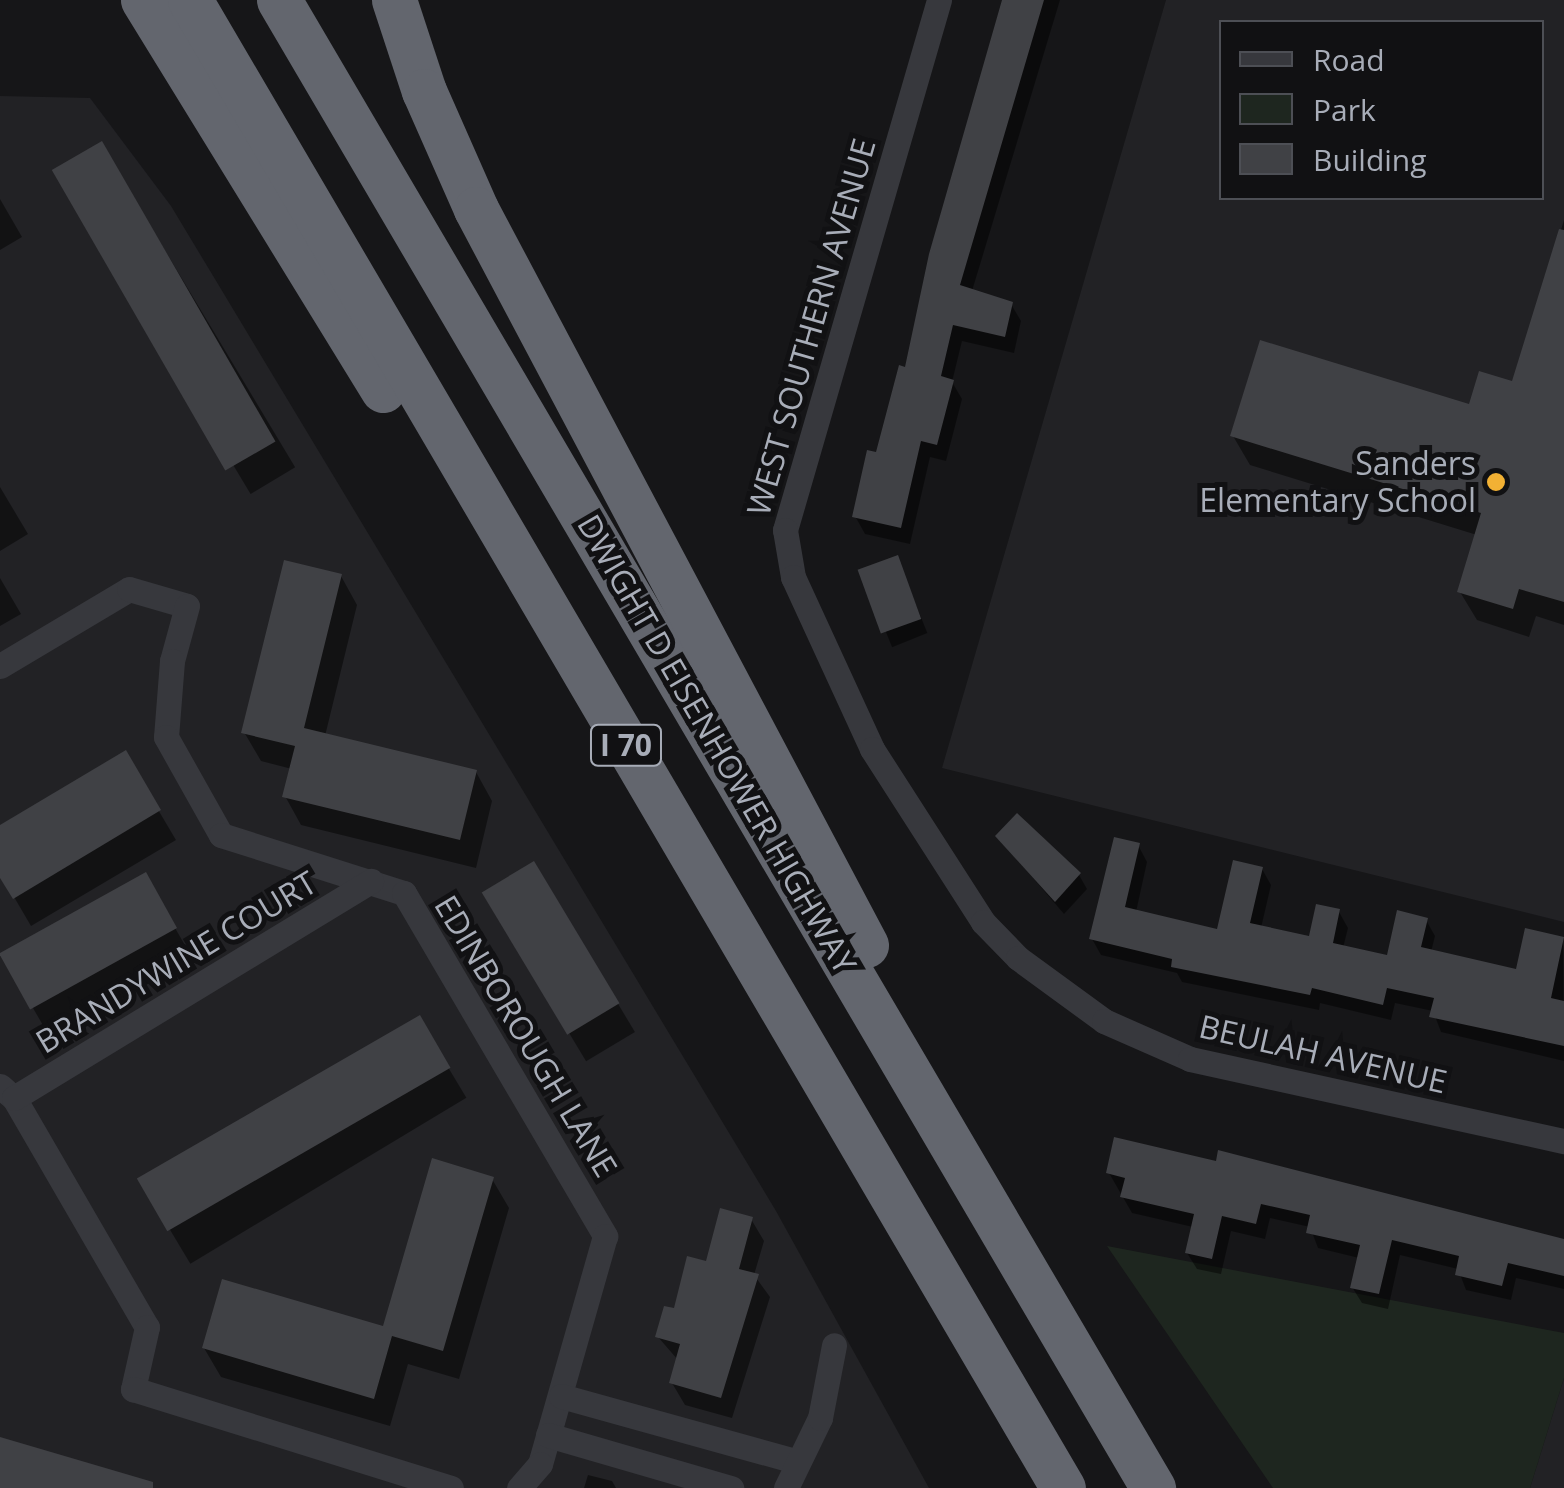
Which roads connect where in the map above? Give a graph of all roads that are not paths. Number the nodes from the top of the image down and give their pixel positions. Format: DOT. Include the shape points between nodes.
graph roads {
  1 [pos="143,0"];
  2 [pos="190,0"];
  3 [pos="280,0"];
  4 [pos="394,0"];
  5 [pos="939,0"];
  6 [pos="524,571"];
  7 [pos="0,666"];
  8 [pos="371,880"];
  9 [pos="1077,1004"];
  10 [pos="7,1092"];
  11 [pos="1564,1141"];
  12 [pos="974,1189"];
  13 [pos="834,1345"];
  14 [pos="561,1396"];
  15 [pos="548,1435"];
  16 [pos="796,1461"];
  17 [pos="451,1488"];
  18 [pos="519,1488"];
  19 [pos="731,1488"];
  20 [pos="786,1488"];
  21 [pos="1064,1488"];
  22 [pos="1153,1488"];
  1 -- 6 [label="highway" via="400,419"];
  2 -- 6 [label="highway, I 70"];
  3 -- 12 [label="highway, DWIGHT D EISENHOWER HIGHWAY / I 70"];
  4 -- 12 [label="highway" via="476,209 811,834"];
  5 -- 9 [label="street, WEST SOUTHERN AVENUE" via="788,508 787,553 872,749 944,870 1000,940"];
  6 -- 21 [label="highway, I 70"];
  7 -- 8 [label="street, EDINBOROUGH LANE" via="129,590 187,606 172,661 166,737 220,835"];
  8 -- 10 [label="street, BRANDYWINE COURT"];
  8 -- 14 [label="street, EDINBOROUGH LANE" via="404,893 601,1225 604,1245"];
  9 -- 11 [label="street, BEULAH AVENUE" via="1190,1059"];
  10 -- 17 [label="street" via="147,1327 134,1389"];
  12 -- 22 [label="highway, DWIGHT D EISENHOWER HIGHWAY / I 70"];
  13 -- 16 [label="street" via="820,1418"];
  14 -- 15 [label="street, EDINBOROUGH LANE"];
  14 -- 16 [label="street"];
  15 -- 18 [label="street, EDINBOROUGH LANE" via="540,1464"];
  15 -- 19 [label="street"];
  16 -- 20 [label="street"];
}
